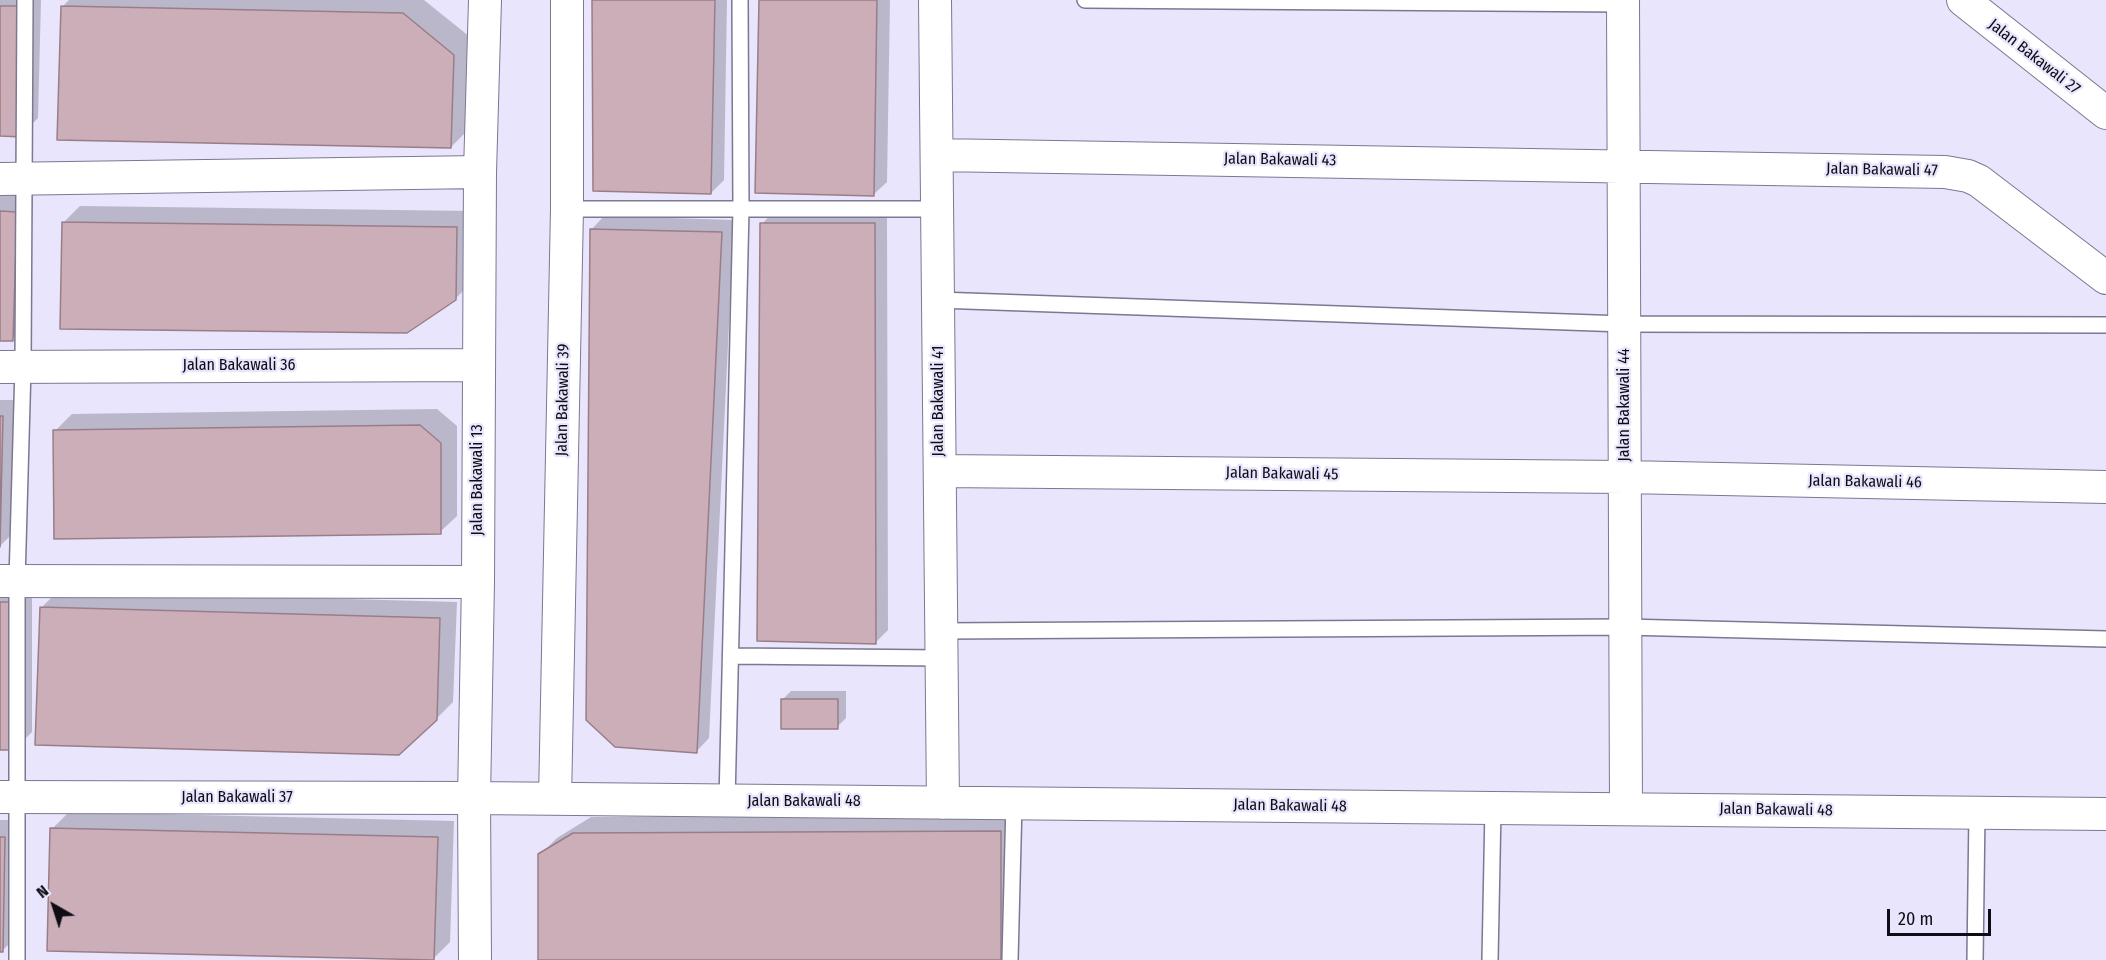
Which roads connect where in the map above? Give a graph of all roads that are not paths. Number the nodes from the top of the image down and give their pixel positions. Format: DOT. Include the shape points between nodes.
graph roads {
  1 [pos="25,0"];
  2 [pos="485,0"];
  3 [pos="567,0"];
  4 [pos="740,0"];
  5 [pos="935,0"];
  6 [pos="1085,0"];
  7 [pos="1963,0"];
  8 [pos="1623,2"];
  9 [pos="2106,113"];
  10 [pos="937,155"];
  11 [pos="1624,166"];
  12 [pos="480,172"];
  13 [pos="13,179"];
  14 [pos="937,208"];
  15 [pos="567,209"];
  16 [pos="741,209"];
  17 [pos="2106,278"];
  18 [pos="938,300"];
  19 [pos="1624,324"];
  20 [pos="2106,325"];
  21 [pos="478,365"];
  22 [pos="12,367"];
  23 [pos="940,471"];
  24 [pos="1625,477"];
  25 [pos="2106,487"];
  26 [pos="9,581"];
  27 [pos="478,582"];
  28 [pos="1625,627"];
  29 [pos="2106,639"];
  30 [pos="941,644"];
  31 [pos="730,656"];
  32 [pos="8,797"];
  33 [pos="474,798"];
  34 [pos="555,800"];
  35 [pos="727,801"];
  36 [pos="943,803"];
  37 [pos="1014,803"];
  38 [pos="1493,808"];
  39 [pos="1626,809"];
  40 [pos="1977,812"];
  41 [pos="2106,814"];
  42 [pos="17,960"];
  43 [pos="475,960"];
  44 [pos="1010,960"];
  45 [pos="1491,960"];
  46 [pos="1975,960"];
  1 -- 13 [label="lane"];
  2 -- 12 [label="street, Jalan Bakawali 13"];
  3 -- 15 [label="street, Jalan Bakawali 39"];
  4 -- 16 [label="lane"];
  5 -- 10 [label="street, Jalan Bakawali 41"];
  6 -- 8 [label="lane"];
  7 -- 9 [label="street, Jalan Bakawali 27"];
  8 -- 11 [label="street, Jalan Bakawali 44"];
  10 -- 11 [label="street, Jalan Bakawali 43"];
  10 -- 14 [label="street, Jalan Bakawali 41"];
  11 -- 17 [label="street, Jalan Bakawali 47" via="1957,173 1989,188"];
  11 -- 19 [label="street, Jalan Bakawali 44"];
  12 -- 13 [label="street"];
  12 -- 21 [label="street, Jalan Bakawali 13"];
  13 -- 22 [label="lane"];
  14 -- 16 [label="lane"];
  14 -- 18 [label="street, Jalan Bakawali 41"];
  15 -- 16 [label="lane"];
  15 -- 34 [label="street, Jalan Bakawali 39"];
  16 -- 31 [label="lane"];
  18 -- 19 [label="lane"];
  18 -- 23 [label="street, Jalan Bakawali 41"];
  19 -- 20 [label="lane"];
  19 -- 24 [label="street, Jalan Bakawali 44"];
  21 -- 22 [label="street, Jalan Bakawali 36"];
  21 -- 27 [label="street, Jalan Bakawali 13"];
  22 -- 26 [label="lane"];
  23 -- 24 [label="street, Jalan Bakawali 45"];
  23 -- 30 [label="street, Jalan Bakawali 41"];
  24 -- 25 [label="street, Jalan Bakawali 46"];
  24 -- 28 [label="street, Jalan Bakawali 44"];
  26 -- 27 [label="street"];
  26 -- 32 [label="lane"];
  27 -- 33 [label="street, Jalan Bakawali 13"];
  28 -- 29 [label="lane"];
  28 -- 30 [label="lane"];
  28 -- 39 [label="street, Jalan Bakawali 44"];
  30 -- 31 [label="lane"];
  30 -- 36 [label="street, Jalan Bakawali 41"];
  31 -- 35 [label="lane"];
  32 -- 33 [label="street, Jalan Bakawali 37"];
  32 -- 42 [label="lane"];
  33 -- 34 [label="street, Jalan Bakawali 48"];
  33 -- 43 [label="street, Jalan Bakawali 13"];
  34 -- 35 [label="street, Jalan Bakawali 48"];
  35 -- 36 [label="street, Jalan Bakawali 48"];
  36 -- 37 [label="street, Jalan Bakawali 48"];
  37 -- 38 [label="street, Jalan Bakawali 48"];
  37 -- 44 [label="lane"];
  38 -- 39 [label="street, Jalan Bakawali 48"];
  38 -- 45 [label="lane"];
  39 -- 40 [label="street, Jalan Bakawali 48"];
  40 -- 41 [label="street, Jalan Bakawali 48"];
  40 -- 46 [label="lane"];
}
